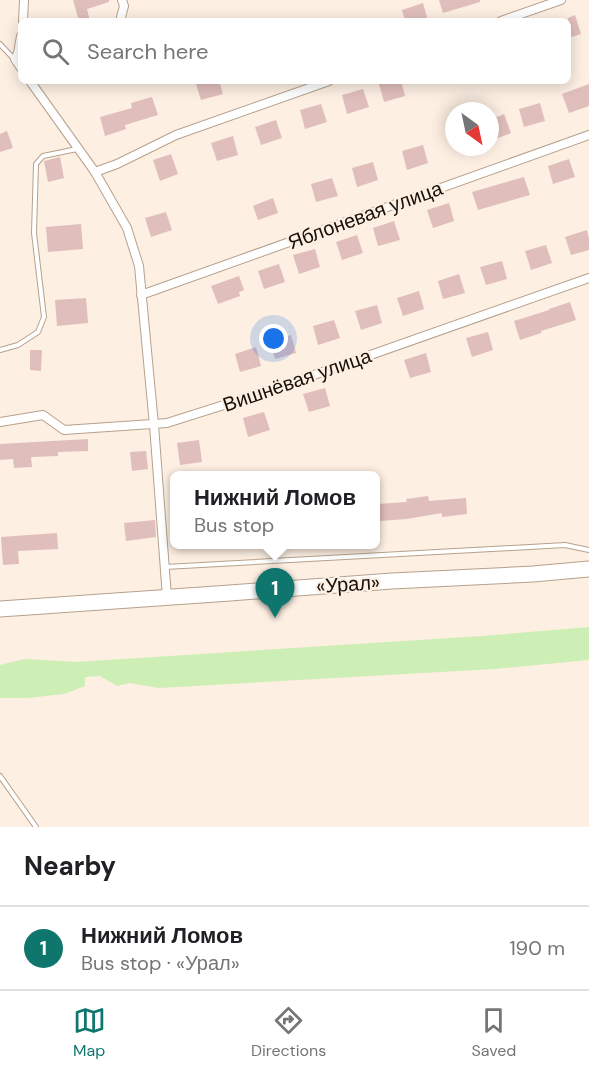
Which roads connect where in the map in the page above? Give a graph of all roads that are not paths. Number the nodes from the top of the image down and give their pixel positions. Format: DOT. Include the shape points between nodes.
graph roads {
  1 [pos="24,0"];
  2 [pos="122,0"];
  3 [pos="561,0"];
  4 [pos="23,18"];
  5 [pos="121,18"];
  6 [pos="510,18"];
  7 [pos="0,44"];
  8 [pos="18,55"];
  9 [pos="32,84"];
  10 [pos="320,84"];
  11 [pos="589,135"];
  12 [pos="78,148"];
  13 [pos="95,172"];
  14 [pos="589,278"];
  15 [pos="141,295"];
  16 [pos="0,350"];
  17 [pos="0,422"];
  18 [pos="154,424"];
  19 [pos="589,550"];
  20 [pos="165,567"];
  21 [pos="587,569"];
  22 [pos="167,597"];
  23 [pos="0,609"];
  24 [pos="0,776"];
  25 [pos="36,827"];
  1 -- 4 [label="street"];
  2 -- 5 [label="street"];
  3 -- 6 [label="street"];
  7 -- 8 [label="lane"];
  9 -- 12 [label="street"];
  10 -- 13 [label="street" via="176,135"];
  11 -- 15 [label="street, Яблоневая улица"];
  12 -- 13 [label="street"];
  12 -- 16 [label="lane" via="43,156 36,164 34,233 44,317 38,332 18,345"];
  13 -- 15 [label="street" via="127,228 139,267"];
  14 -- 18 [label="street, Вишнёвая улица" via="274,389"];
  15 -- 18 [label="street"];
  17 -- 18 [label="street, Вишнёвая улица" via="43,415 64,429"];
  18 -- 20 [label="street"];
  19 -- 20 [label="lane" via="565,545"];
  20 -- 22 [label="street"];
  21 -- 22 [label="highway, «Урал»"];
  22 -- 23 [label="highway, «Урал»"];
  24 -- 25 [label="lane"];
}
